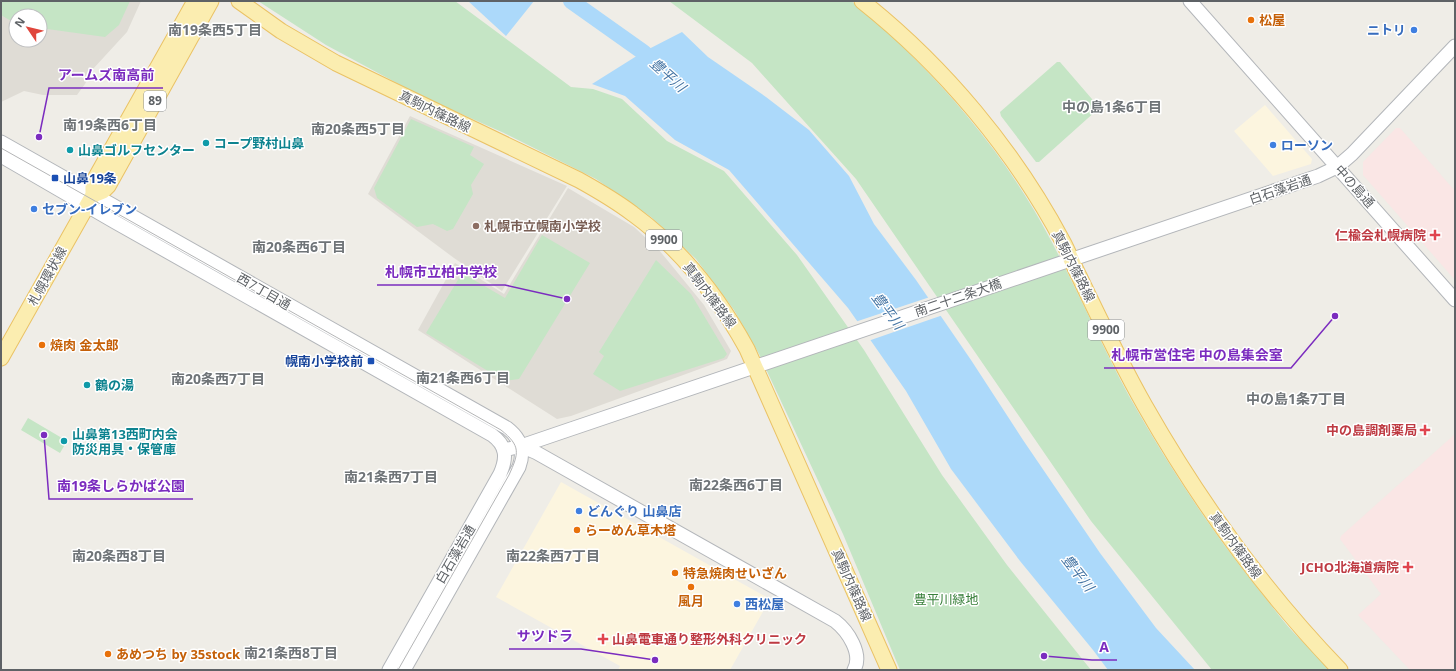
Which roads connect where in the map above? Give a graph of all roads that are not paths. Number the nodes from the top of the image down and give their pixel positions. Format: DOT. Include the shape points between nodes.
graph roads {
  1 [pos="195,1"];
  2 [pos="211,1"];
  3 [pos="239,1"];
  4 [pos="862,1"];
  5 [pos="1190,1"];
  6 [pos="1455,46"];
  7 [pos="1,142"];
  8 [pos="1,156"];
  9 [pos="1337,167"];
  10 [pos="90,200"];
  11 [pos="1066,260"];
  12 [pos="1455,300"];
  13 [pos="1,358"];
  14 [pos="759,365"];
  15 [pos="521,446"];
  16 [pos="504,450"];
  17 [pos="389,670"];
  18 [pos="404,670"];
  19 [pos="854,670"];
  20 [pos="890,670"];
  21 [pos="1340,670"];
  1 -- 10 [label="main road, 札幌環状線 / 89" via="95,179"];
  2 -- 10 [label="main road, 札幌環状線 / 89" via="108,186"];
  3 -- 14 [label="main road, 真駒内篠路線 / 9900" via="281,31 336,63 579,180 634,215 662,238 698,276"];
  4 -- 11 [label="main road, 真駒内篠路線 / 9900" via="918,50 948,80 982,121 1029,184 1057,232"];
  5 -- 9 [label="street, 中の島通"];
  6 -- 9 [label="street, 白石藻岩通"];
  7 -- 10 [label="street, 西7丁目通"];
  8 -- 10 [label="street, 西7丁目通"];
  9 -- 11 [label="street, 白石藻岩通" via="1318,176"];
  9 -- 12 [label="street, 中の島通"];
  10 -- 13 [label="main road, 札幌環状線 / 89"];
  10 -- 15 [label="street, 西7丁目通" via="507,428 514,433"];
  10 -- 16 [label="street, 西7丁目通" via="492,435 500,441"];
  11 -- 14 [label="street, 南二十二条大橋"];
  11 -- 21 [label="main road, 真駒内篠路線 / 9900" via="1136,390 1192,482 1265,585"];
  14 -- 15 [label="street"];
  14 -- 20 [label="main road, 真駒内篠路線 / 9900"];
  15 -- 16 [label="street"];
  15 -- 18 [label="street, 白石藻岩通" via="522,460 519,467"];
  15 -- 19 [label="street" via="835,621 845,630 853,644 857,662"];
  16 -- 17 [label="street, 白石藻岩通" via="504,466 500,474"];
}
